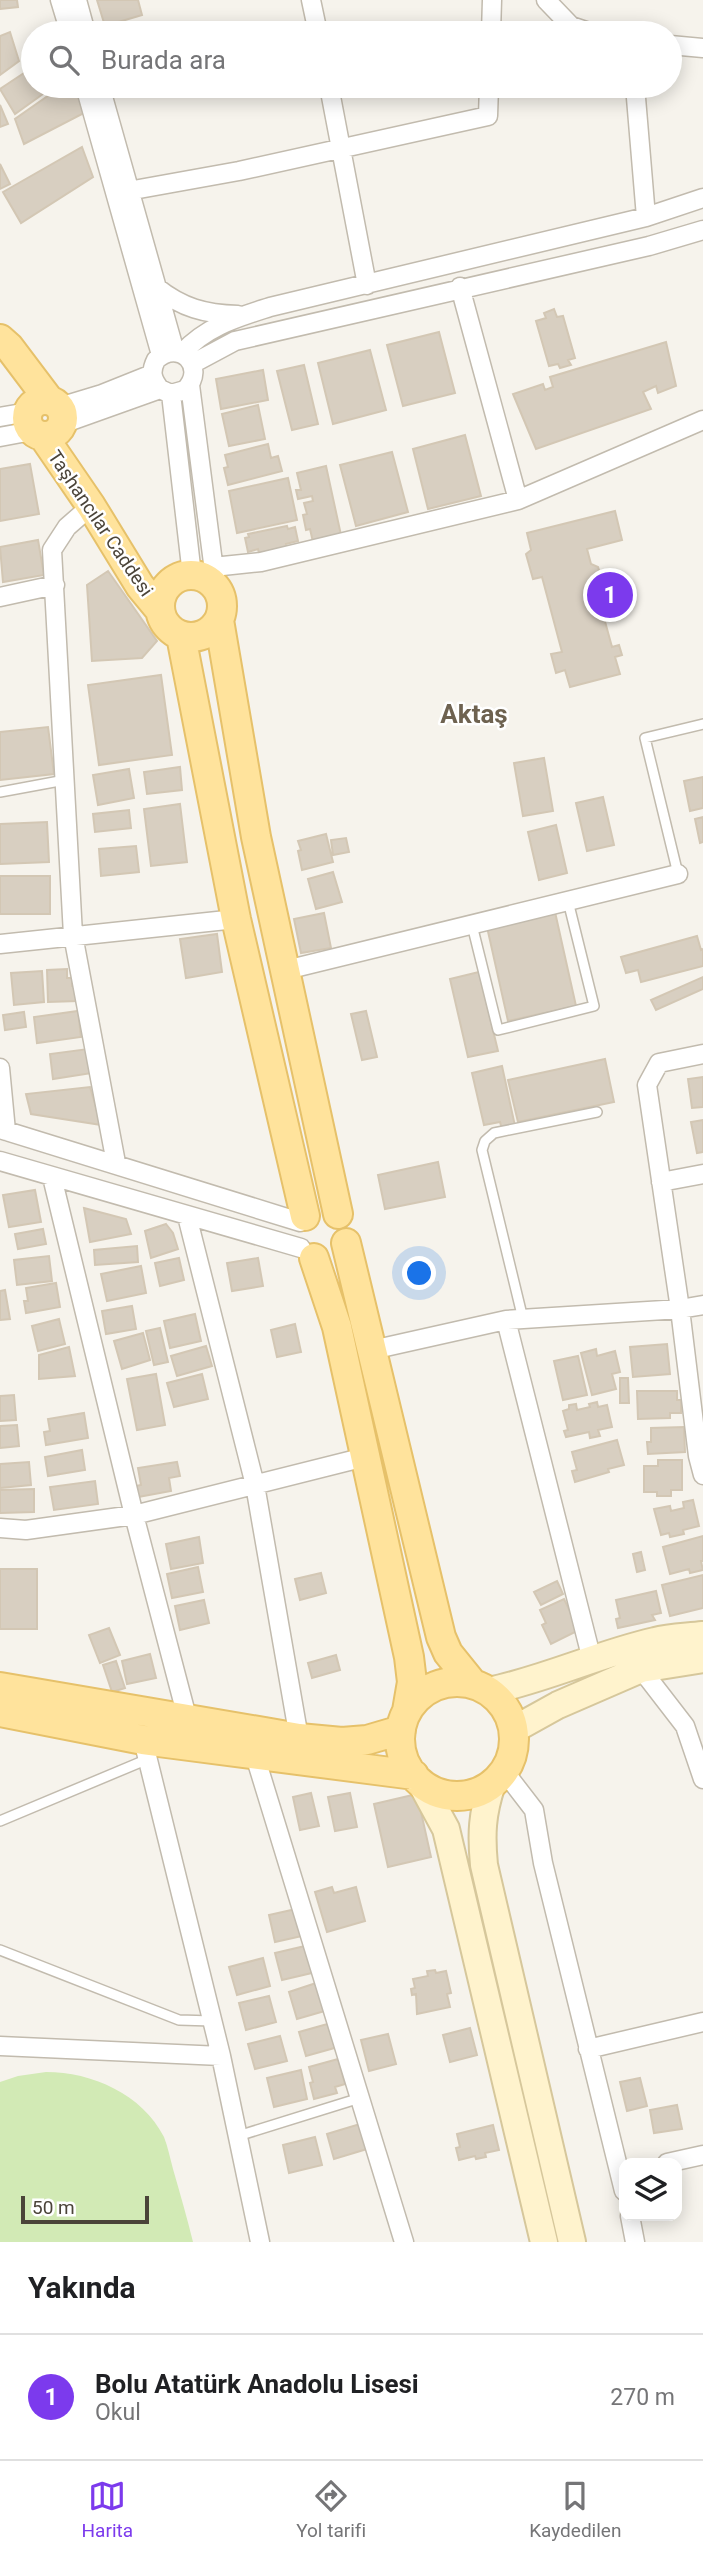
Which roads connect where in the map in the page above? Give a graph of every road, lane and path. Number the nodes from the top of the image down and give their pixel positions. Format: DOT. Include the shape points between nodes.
graph roads {
  1 [pos="60,0"];
  2 [pos="77,0"];
  3 [pos="311,0"];
  4 [pos="492,0"];
  5 [pos="546,0"];
  6 [pos="66,21"];
  7 [pos="83,21"];
  8 [pos="315,21"];
  9 [pos="491,21"];
  10 [pos="566,21"];
  11 [pos="682,47"];
  12 [pos="703,48"];
  13 [pos="89,98"];
  14 [pos="103,98"];
  15 [pos="331,98"];
  16 [pos="489,98"];
  17 [pos="636,98"];
  18 [pos="342,149"];
  19 [pos="128,191"];
  20 [pos="703,198"];
  21 [pos="646,216"];
  22 [pos="703,230"];
  23 [pos="367,285"];
  24 [pos="156,287"];
  25 [pos="460,287"];
  26 [pos="245,315"];
  27 [pos="0,339"];
  28 [pos="178,356"];
  29 [pos="0,360"];
  30 [pos="190,385"];
  31 [pos="161,386"];
  32 [pos="0,417"];
  33 [pos="45,419"];
  34 [pos="703,420"];
  35 [pos="0,438"];
  36 [pos="518,500"];
  37 [pos="91,506"];
  38 [pos="190,584"];
  39 [pos="55,585"];
  40 [pos="0,597"];
  41 [pos="219,620"];
  42 [pos="181,636"];
  43 [pos="703,724"];
  44 [pos="65,780"];
  45 [pos="0,792"];
  46 [pos="678,874"];
  47 [pos="568,901"];
  48 [pos="236,919"];
  49 [pos="472,925"];
  50 [pos="74,935"];
  51 [pos="0,944"];
  52 [pos="286,970"];
  53 [pos="703,1054"];
  54 [pos="0,1069"];
  55 [pos="597,1112"];
  56 [pos="3,1130"];
  57 [pos="0,1161"];
  58 [pos="116,1163"];
  59 [pos="703,1174"];
  60 [pos="52,1177"];
  61 [pos="661,1182"];
  62 [pos="338,1214"];
  63 [pos="187,1216"];
  64 [pos="305,1236"];
  65 [pos="346,1243"];
  66 [pos="703,1305"];
  67 [pos="680,1309"];
  68 [pos="514,1319"];
  69 [pos="372,1350"];
  70 [pos="700,1455"];
  71 [pos="365,1457"];
  72 [pos="703,1475"];
  73 [pos="255,1485"];
  74 [pos="134,1515"];
  75 [pos="0,1528"];
  76 [pos="703,1635"];
  77 [pos="703,1659"];
  78 [pos="592,1660"];
  79 [pos="641,1669"];
  80 [pos="0,1687"];
  81 [pos="481,1687"];
  82 [pos="0,1712"];
  83 [pos="404,1720"];
  84 [pos="188,1721"];
  85 [pos="513,1730"];
  86 [pos="299,1738"];
  87 [pos="145,1749"];
  88 [pos="256,1756"];
  89 [pos="700,1760"];
  90 [pos="498,1778"];
  91 [pos="418,1779"];
  92 [pos="703,1779"];
  93 [pos="0,1821"];
  94 [pos="0,1950"];
  95 [pos="212,2021"];
  96 [pos="703,2022"];
  97 [pos="0,2046"];
  98 [pos="588,2049"];
  99 [pos="221,2056"];
  100 [pos="360,2098"];
  101 [pos="238,2136"];
  102 [pos="703,2155"];
  103 [pos="682,2160"];
  104 [pos="619,2164"];
  105 [pos="631,2221"];
  106 [pos="260,2242"];
  107 [pos="404,2242"];
  108 [pos="544,2242"];
  109 [pos="572,2242"];
  110 [pos="635,2242"];
  1 -- 6 [label="street"];
  2 -- 7 [label="street"];
  3 -- 8 [label="street"];
  4 -- 9 [label="street"];
  5 -- 10 [label="street"];
  11 -- 12 [label="street"];
  13 -- 28 [label="street"];
  14 -- 19 [label="street"];
  15 -- 18 [label="street"];
  16 -- 18 [label="street" via="488,116"];
  17 -- 21 [label="street"];
  18 -- 19 [label="street"];
  18 -- 23 [label="street"];
  19 -- 24 [label="street"];
  20 -- 21 [label="street"];
  21 -- 23 [label="street"];
  22 -- 25 [label="street"];
  23 -- 26 [label="street"];
  24 -- 26 [label="street" via="188,308 213,315"];
  24 -- 28 [label="street"];
  25 -- 28 [label="street"];
  25 -- 36 [label="street"];
  26 -- 28 [label="street" via="210,329"];
  27 -- 33 [label="main road" via="9,347"];
  28 -- 30 [label="street" via="194,371"];
  28 -- 31 [label="street" via="153,367"];
  29 -- 33 [label="main road"];
  30 -- 31 [label="street" via="185,390"];
  30 -- 38 [label="street"];
  31 -- 33 [label="street"];
  31 -- 38 [label="street"];
  32 -- 33 [label="street"];
  33 -- 35 [label="street"];
  33 -- 37 [label="main road, Taşhancılar Caddesi"];
  33 -- 38 [label="main road, Taşhancılar Caddesi" via="147,564"];
  34 -- 36 [label="street"];
  36 -- 38 [label="street" via="261,562"];
  37 -- 38 [label="main road, Taşhancılar Caddesi" via="124,561"];
  37 -- 39 [label="street" via="67,527 52,550"];
  38 -- 41 [label="main road" via="222,603"];
  38 -- 42 [label="main road" via="166,626"];
  39 -- 40 [label="street"];
  39 -- 44 [label="street"];
  41 -- 42 [label="main road" via="207,633"];
  41 -- 52 [label="main road" via="256,837"];
  42 -- 48 [label="main road"];
  43 -- 46 [label="lane" via="645,738"];
  44 -- 45 [label="lane"];
  44 -- 50 [label="street"];
  46 -- 47 [label="street"];
  47 -- 49 [label="street"];
  47 -- 49 [label="lane" via="594,1006 498,1030"];
  48 -- 50 [label="street"];
  48 -- 64 [label="main road"];
  49 -- 52 [label="street"];
  50 -- 51 [label="street"];
  50 -- 58 [label="street"];
  52 -- 62 [label="main road"];
  53 -- 61 [label="street" via="659,1063 647,1085"];
  54 -- 56 [label="street"];
  55 -- 68 [label="lane" via="494,1133 483,1146"];
  56 -- 58 [label="street"];
  57 -- 60 [label="street"];
  58 -- 64 [label="street"];
  59 -- 61 [label="street"];
  60 -- 63 [label="street"];
  60 -- 74 [label="street"];
  61 -- 67 [label="street"];
  62 -- 64 [label="main road" via="316,1210"];
  62 -- 65 [label="main road" via="347,1227"];
  63 -- 64 [label="street"];
  63 -- 73 [label="street"];
  64 -- 65 [label="main road" via="329,1258"];
  64 -- 71 [label="main road" via="337,1327"];
  65 -- 69 [label="main road"];
  66 -- 67 [label="street"];
  67 -- 68 [label="street"];
  67 -- 70 [label="street"];
  68 -- 69 [label="street"];
  68 -- 78 [label="street"];
  69 -- 81 [label="main road" via="441,1637 448,1653"];
  70 -- 72 [label="street"];
  71 -- 73 [label="street"];
  71 -- 83 [label="main road" via="409,1657 412,1682"];
  73 -- 74 [label="street"];
  73 -- 86 [label="street"];
  74 -- 75 [label="street" via="26,1530"];
  74 -- 84 [label="street"];
  76 -- 78 [label="main road" via="656,1641"];
  77 -- 79 [label="main road"];
  78 -- 81 [label="main road" via="527,1683"];
  79 -- 85 [label="main road"];
  79 -- 89 [label="street" via="685,1726"];
  80 -- 84 [label="main road"];
  81 -- 83 [label="main road" via="454,1682 437,1685 420,1696"];
  81 -- 85 [label="main road" via="502,1703"];
  82 -- 87 [label="main road"];
  83 -- 86 [label="main road" via="367,1740"];
  83 -- 91 [label="main road" via="401,1749"];
  84 -- 86 [label="main road"];
  85 -- 90 [label="main road" via="512,1755"];
  87 -- 88 [label="main road"];
  87 -- 93 [label="lane"];
  87 -- 95 [label="street"];
  88 -- 91 [label="main road"];
  88 -- 100 [label="street"];
  89 -- 92 [label="street"];
  90 -- 91 [label="main road" via="475,1793 458,1796 438,1792"];
  90 -- 98 [label="street" via="534,1810"];
  90 -- 109 [label="main road" via="485,1806 484,1865"];
  91 -- 108 [label="main road" via="446,1829"];
  94 -- 95 [label="lane" via="179,2020"];
  95 -- 99 [label="street"];
  96 -- 98 [label="street"];
  97 -- 99 [label="street"];
  98 -- 104 [label="street"];
  99 -- 101 [label="street"];
  100 -- 101 [label="lane"];
  100 -- 107 [label="street"];
  101 -- 106 [label="street"];
  102 -- 103 [label="street"];
  105 -- 110 [label="street"];
}
